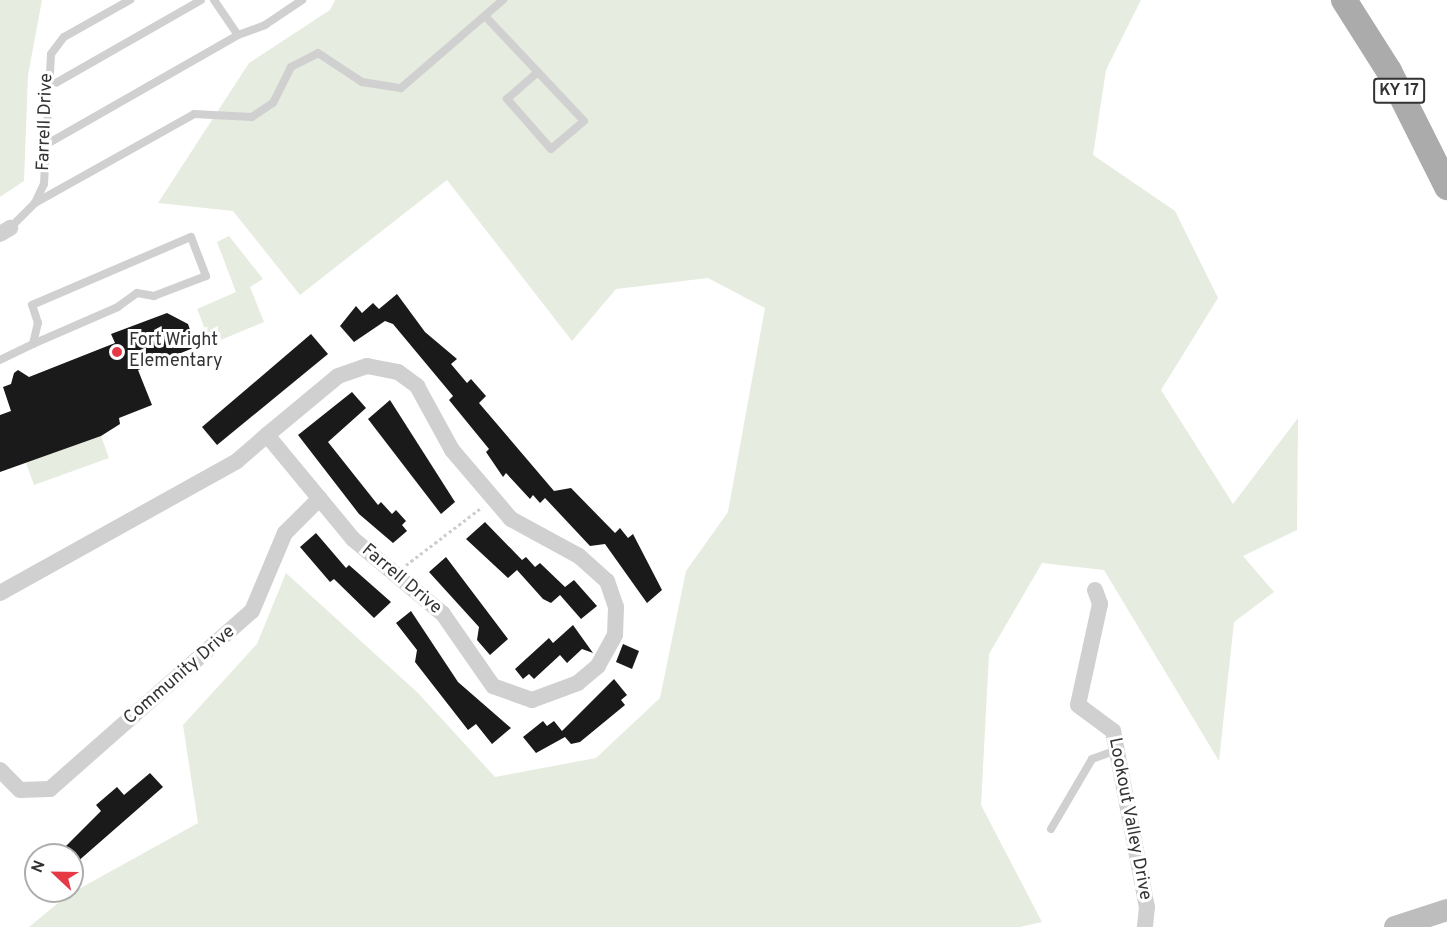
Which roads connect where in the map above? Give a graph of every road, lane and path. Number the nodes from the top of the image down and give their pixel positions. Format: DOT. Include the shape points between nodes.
graph roads {
  1 [pos="130,0"];
  2 [pos="201,0"];
  3 [pos="214,0"];
  4 [pos="302,0"];
  5 [pos="504,0"];
  6 [pos="1344,0"];
  7 [pos="485,16"];
  8 [pos="238,35"];
  9 [pos="538,72"];
  10 [pos="46,88"];
  11 [pos="47,144"];
  12 [pos="1447,187"];
  13 [pos="35,203"];
  14 [pos="5,231"];
  15 [pos="33,344"];
  16 [pos="0,360"];
  17 [pos="267,435"];
  18 [pos="320,498"];
  19 [pos="493,499"];
  20 [pos="395,573"];
  21 [pos="1095,590"];
  22 [pos="0,593"];
  23 [pos="1117,750"];
  24 [pos="0,770"];
  25 [pos="1051,829"];
  26 [pos="1447,910"];
  27 [pos="1145,927"];
  28 [pos="1395,927"];
  1 -- 10 [label="lane, Farrell Drive" via="56,46"];
  2 -- 10 [label="lane"];
  3 -- 8 [label="lane"];
  4 -- 8 [label="lane" via="265,26"];
  5 -- 7 [label="lane"];
  6 -- 12 [label="main road, KY 17" via="1389,71"];
  7 -- 9 [label="lane"];
  7 -- 13 [label="lane" via="401,88 362,82 318,53 291,67 273,103 252,117 194,114"];
  8 -- 11 [label="lane"];
  9 -- 9 [label="lane" via="584,121 551,148 507,99"];
  10 -- 11 [label="lane, Farrell Drive"];
  11 -- 13 [label="lane, Farrell Drive" via="44,184"];
  13 -- 14 [label="lane, Farrell Drive"];
  15 -- 15 [label="lane" via="118,307 137,293 154,296 206,276 191,237 32,305 38,322"];
  15 -- 16 [label="lane"];
  17 -- 18 [label="street, Farrell Drive"];
  17 -- 19 [label="street, Farrell Drive" via="338,376 367,366 388,369 417,386 452,450"];
  17 -- 22 [label="street, Farrell Drive" via="237,461"];
  18 -- 20 [label="street, Farrell Drive" via="353,539"];
  18 -- 24 [label="street, Community Drive" via="285,533 252,611 59,781 34,794 20,790"];
  19 -- 20 [label="path"];
  19 -- 20 [label="street, Farrell Drive" via="512,519 579,556 607,581 616,607 615,635 590,674 544,698 501,691 476,668 443,614"];
  21 -- 23 [label="street, Lookout Valley Drive" via="1100,604 1078,705 1113,731"];
  23 -- 25 [label="lane" via="1092,759"];
  23 -- 27 [label="street, Lookout Valley Drive" via="1147,907"];
  26 -- 28 [label="main road"];
}
